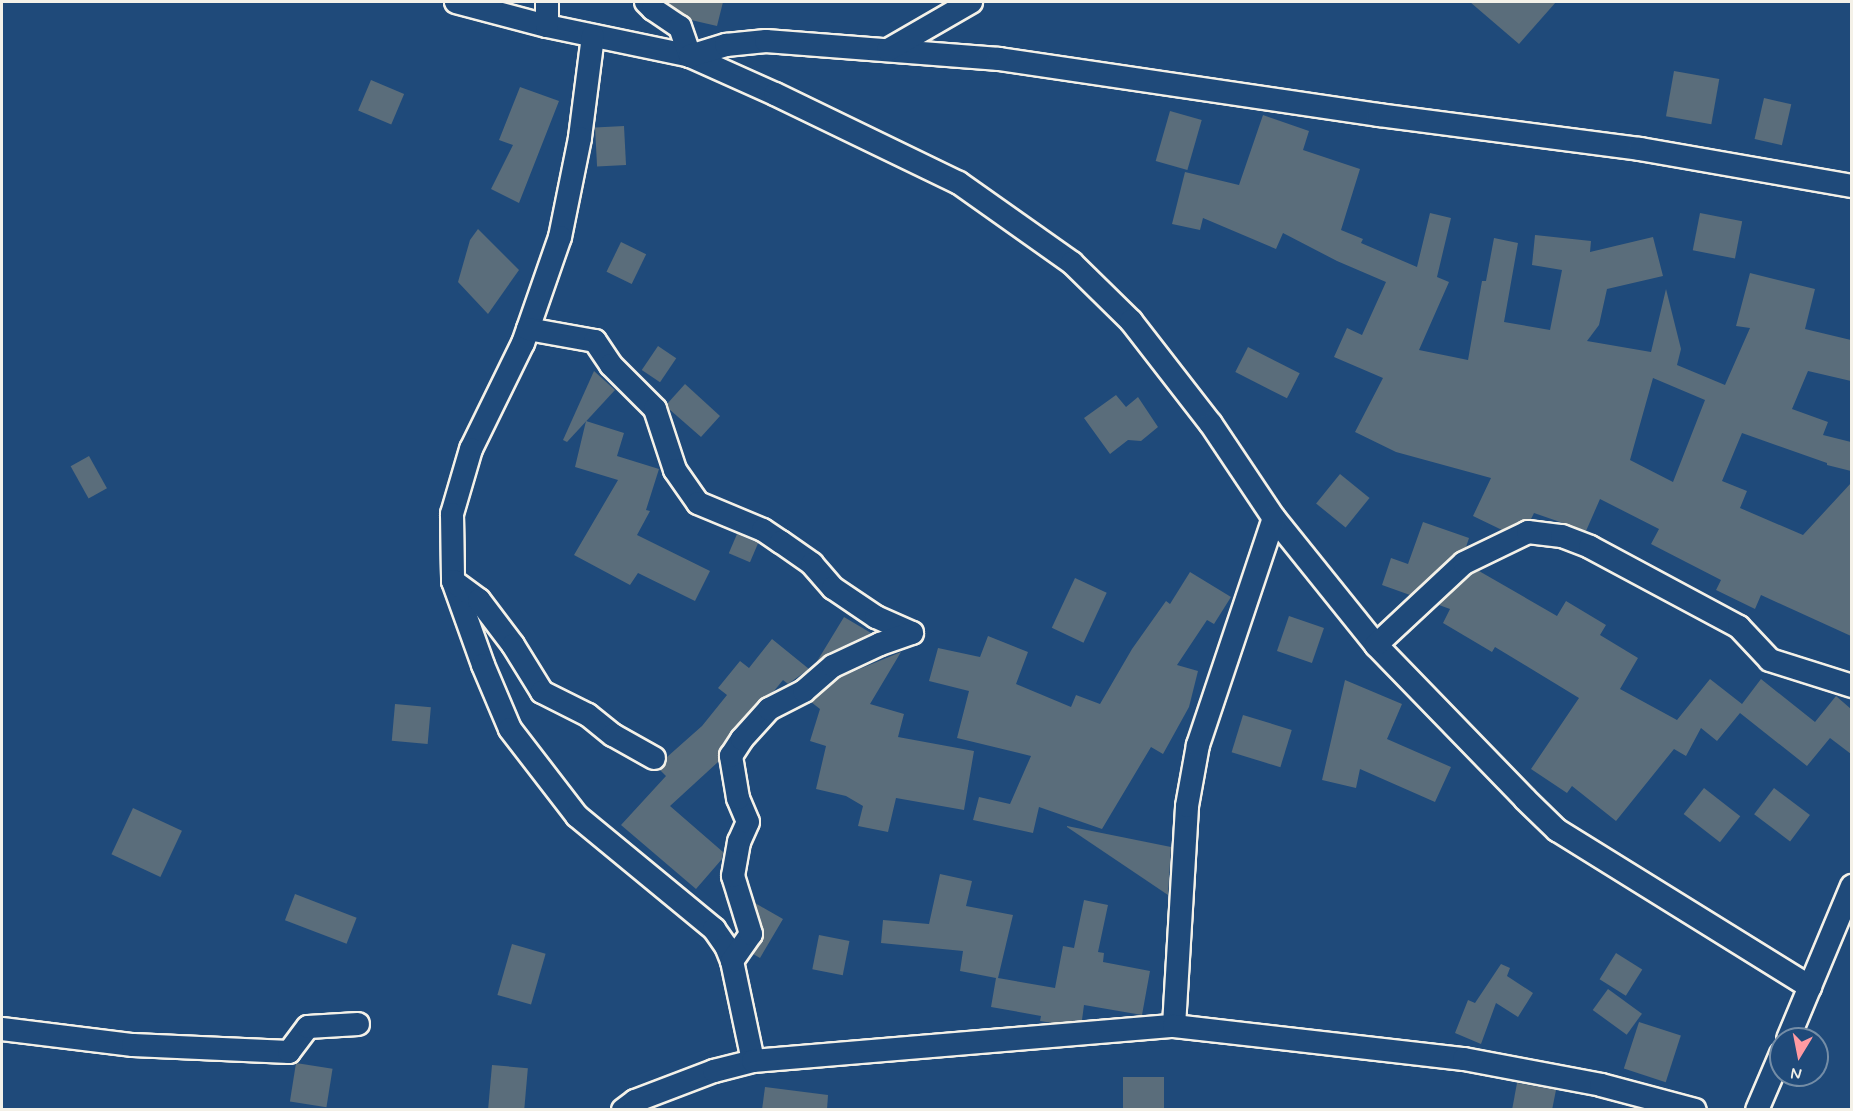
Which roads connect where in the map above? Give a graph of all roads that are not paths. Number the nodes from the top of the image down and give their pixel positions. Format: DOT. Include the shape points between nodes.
graph roads {
  1 [pos="456,2"];
  2 [pos="547,2"];
  3 [pos="646,2"];
  4 [pos="964,3"];
  5 [pos="548,26"];
  6 [pos="593,36"];
  7 [pos="888,50"];
  8 [pos="690,56"];
  9 [pos="1851,186"];
  10 [pos="528,329"];
  11 [pos="1274,518"];
  12 [pos="453,581"];
  13 [pos="1376,645"];
  14 [pos="1851,686"];
  15 [pos="654,758"];
  16 [pos="1851,886"];
  17 [pos="732,961"];
  18 [pos="1810,987"];
  19 [pos="358,1024"];
  20 [pos="1174,1026"];
  21 [pos="1793,1027"];
  22 [pos="2,1029"];
  23 [pos="753,1061"];
  24 [pos="1769,1082"];
  25 [pos="623,1110"];
  26 [pos="1695,1110"];
  27 [pos="1757,1110"];
  1 -- 5 [label="street"];
  2 -- 5 [label="street"];
  3 -- 8 [label="street" via="680,27"];
  4 -- 7 [label="street"];
  5 -- 6 [label="street"];
  6 -- 8 [label="street"];
  6 -- 10 [label="street" via="580,138 560,237"];
  7 -- 8 [label="street" via="766,41 726,45"];
  7 -- 9 [label="street" via="999,59 1640,149"];
  8 -- 11 [label="street" via="959,183 1072,263 1131,321 1211,424"];
  10 -- 12 [label="street" via="467,460 452,514"];
  10 -- 17 [label="street" via="595,341 611,365 655,409 675,470 698,503 763,530 812,564 833,588 876,617 912,633 833,666 804,691 769,710 731,756 738,798 748,822 739,842 733,876 751,934"];
  11 -- 13 [label="street"];
  11 -- 20 [label="street" via="1198,745 1187,806"];
  12 -- 15 [label="street" via="479,600 542,692 588,715 613,735"];
  12 -- 17 [label="street" via="510,729 577,816 714,929"];
  13 -- 14 [label="street" via="1464,563 1528,532 1562,536 1590,547 1739,627 1770,660"];
  13 -- 18 [label="street" via="1557,830"];
  16 -- 18 [label="street"];
  17 -- 23 [label="street"];
  18 -- 21 [label="street"];
  19 -- 22 [label="street" via="308,1027 289,1052 133,1045"];
  20 -- 23 [label="street"];
  20 -- 26 [label="street" via="1464,1059 1601,1085"];
  23 -- 25 [label="street" via="714,1071 635,1101"];
  24 -- 27 [label="street"];
}
